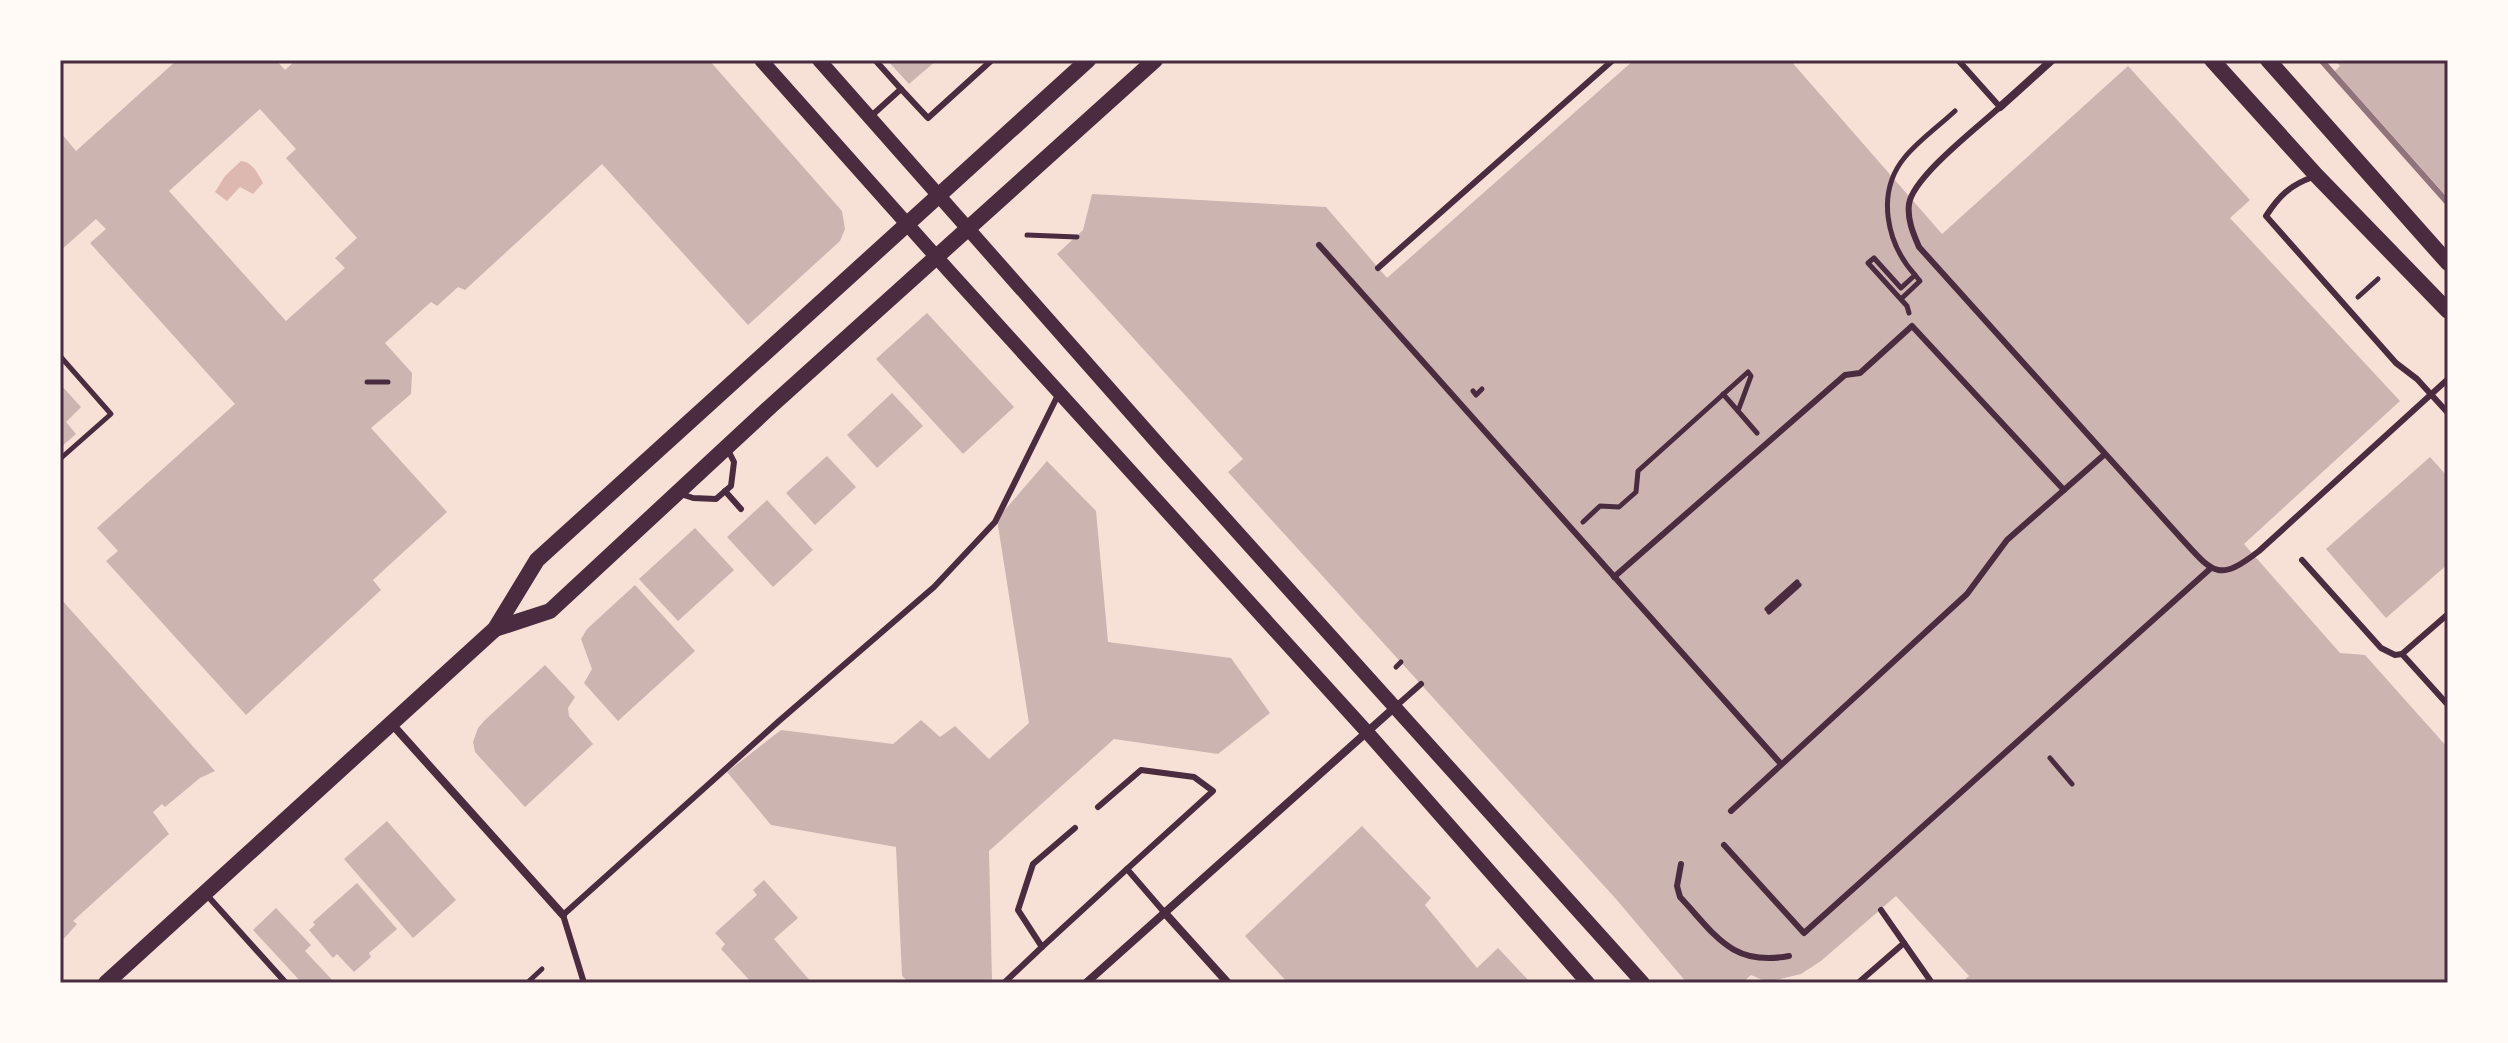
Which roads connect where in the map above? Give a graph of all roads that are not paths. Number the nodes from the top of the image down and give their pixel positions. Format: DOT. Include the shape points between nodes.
graph roads {
  1 [pos="761,60"];
  2 [pos="819,60"];
  3 [pos="875,60"];
  4 [pos="992,60"];
  5 [pos="1088,60"];
  6 [pos="1155,60"];
  7 [pos="1613,60"];
  8 [pos="1958,60"];
  9 [pos="2052,60"];
  10 [pos="2212,60"];
  11 [pos="2268,60"];
  12 [pos="901,89"];
  13 [pos="2000,107"];
  14 [pos="869,118"];
  15 [pos="2316,175"];
  16 [pos="938,196"];
  17 [pos="907,224"];
  18 [pos="968,230"];
  19 [pos="1319,245"];
  20 [pos="936,258"];
  21 [pos="2448,263"];
  22 [pos="1378,268"];
  23 [pos="2448,311"];
  24 [pos="2448,379"];
  25 [pos="1060,392"];
  26 [pos="2431,394"];
  27 [pos="2448,413"];
  28 [pos="727,447"];
  29 [pos="2105,454"];
  30 [pos="2064,490"];
  31 [pos="725,491"];
  32 [pos="677,493"];
  33 [pos="741,509"];
  34 [pos="2302,560"];
  35 [pos="2211,568"];
  36 [pos="1614,577"];
  37 [pos="2448,614"];
  38 [pos="495,629"];
  39 [pos="2402,654"];
  40 [pos="1421,684"];
  41 [pos="2448,705"];
  42 [pos="1395,707"];
  43 [pos="391,723"];
  44 [pos="1367,732"];
  45 [pos="1781,764"];
  46 [pos="1098,807"];
  47 [pos="1731,811"];
  48 [pos="1075,828"];
  49 [pos="1724,845"];
  50 [pos="1681,864"];
  51 [pos="1127,869"];
  52 [pos="205,893"];
  53 [pos="1881,910"];
  54 [pos="1164,912"];
  55 [pos="563,915"];
  56 [pos="1904,943"];
  57 [pos="1042,947"];
  58 [pos="1789,956"];
  59 [pos="106,983"];
  60 [pos="286,983"];
  61 [pos="584,983"];
  62 [pos="1004,983"];
  63 [pos="1086,983"];
  64 [pos="1228,983"];
  65 [pos="1588,983"];
  66 [pos="1643,983"];
  67 [pos="1858,983"];
  68 [pos="1932,983"];
  1 -- 17 [label="street"];
  2 -- 14 [label="street"];
  3 -- 12 [label="lane"];
  4 -- 12 [label="lane" via="928,118"];
  5 -- 16 [label="main road"];
  6 -- 18 [label="main road"];
  7 -- 22 [label="lane"];
  8 -- 13 [label="lane"];
  9 -- 13 [label="street"];
  10 -- 15 [label="main road"];
  11 -- 21 [label="main road"];
  12 -- 14 [label="lane"];
  13 -- 29 [label="lane" via="1919,182 1909,203 1910,228 1919,247"];
  14 -- 16 [label="street"];
  15 -- 23 [label="main road"];
  15 -- 26 [label="lane" via="2294,184 2266,216 2396,363"];
  16 -- 17 [label="main road"];
  16 -- 18 [label="street"];
  17 -- 20 [label="street"];
  17 -- 38 [label="main road" via="537,560"];
  18 -- 20 [label="main road"];
  18 -- 42 [label="street"];
  19 -- 36 [label="lane"];
  20 -- 25 [label="street"];
  20 -- 28 [label="main road"];
  24 -- 26 [label="lane"];
  25 -- 44 [label="street"];
  25 -- 55 [label="lane" via="995,522 934,587"];
  26 -- 27 [label="lane"];
  26 -- 35 [label="lane" via="2249,559 2233,570"];
  28 -- 31 [label="lane" via="734,462 731,486"];
  28 -- 32 [label="main road"];
  29 -- 30 [label="lane"];
  29 -- 35 [label="lane"];
  30 -- 36 [label="lane" via="1912,326 1860,373 1845,375"];
  30 -- 45 [label="lane" via="2007,540 1967,594"];
  31 -- 32 [label="lane" via="716,499"];
  31 -- 33 [label="lane"];
  32 -- 38 [label="main road" via="550,611"];
  34 -- 39 [label="lane" via="2381,648"];
  35 -- 49 [label="lane" via="1804,933"];
  36 -- 45 [label="lane"];
  37 -- 39 [label="lane"];
  38 -- 43 [label="main road"];
  39 -- 41 [label="lane"];
  40 -- 42 [label="lane"];
  42 -- 44 [label="street"];
  42 -- 66 [label="street"];
  43 -- 52 [label="main road"];
  43 -- 55 [label="street"];
  44 -- 54 [label="street"];
  44 -- 65 [label="street"];
  45 -- 47 [label="lane"];
  46 -- 51 [label="lane" via="1141,770 1194,777 1213,791"];
  48 -- 57 [label="lane" via="1033,864 1018,910"];
  50 -- 58 [label="lane" via="1680,897 1725,945 1762,960"];
  51 -- 54 [label="lane"];
  51 -- 57 [label="lane"];
  52 -- 59 [label="main road"];
  52 -- 60 [label="lane"];
  53 -- 56 [label="lane"];
  54 -- 63 [label="street"];
  54 -- 64 [label="street"];
  55 -- 61 [label="lane"];
  56 -- 67 [label="lane"];
  56 -- 68 [label="lane"];
  57 -- 62 [label="lane"];
}
